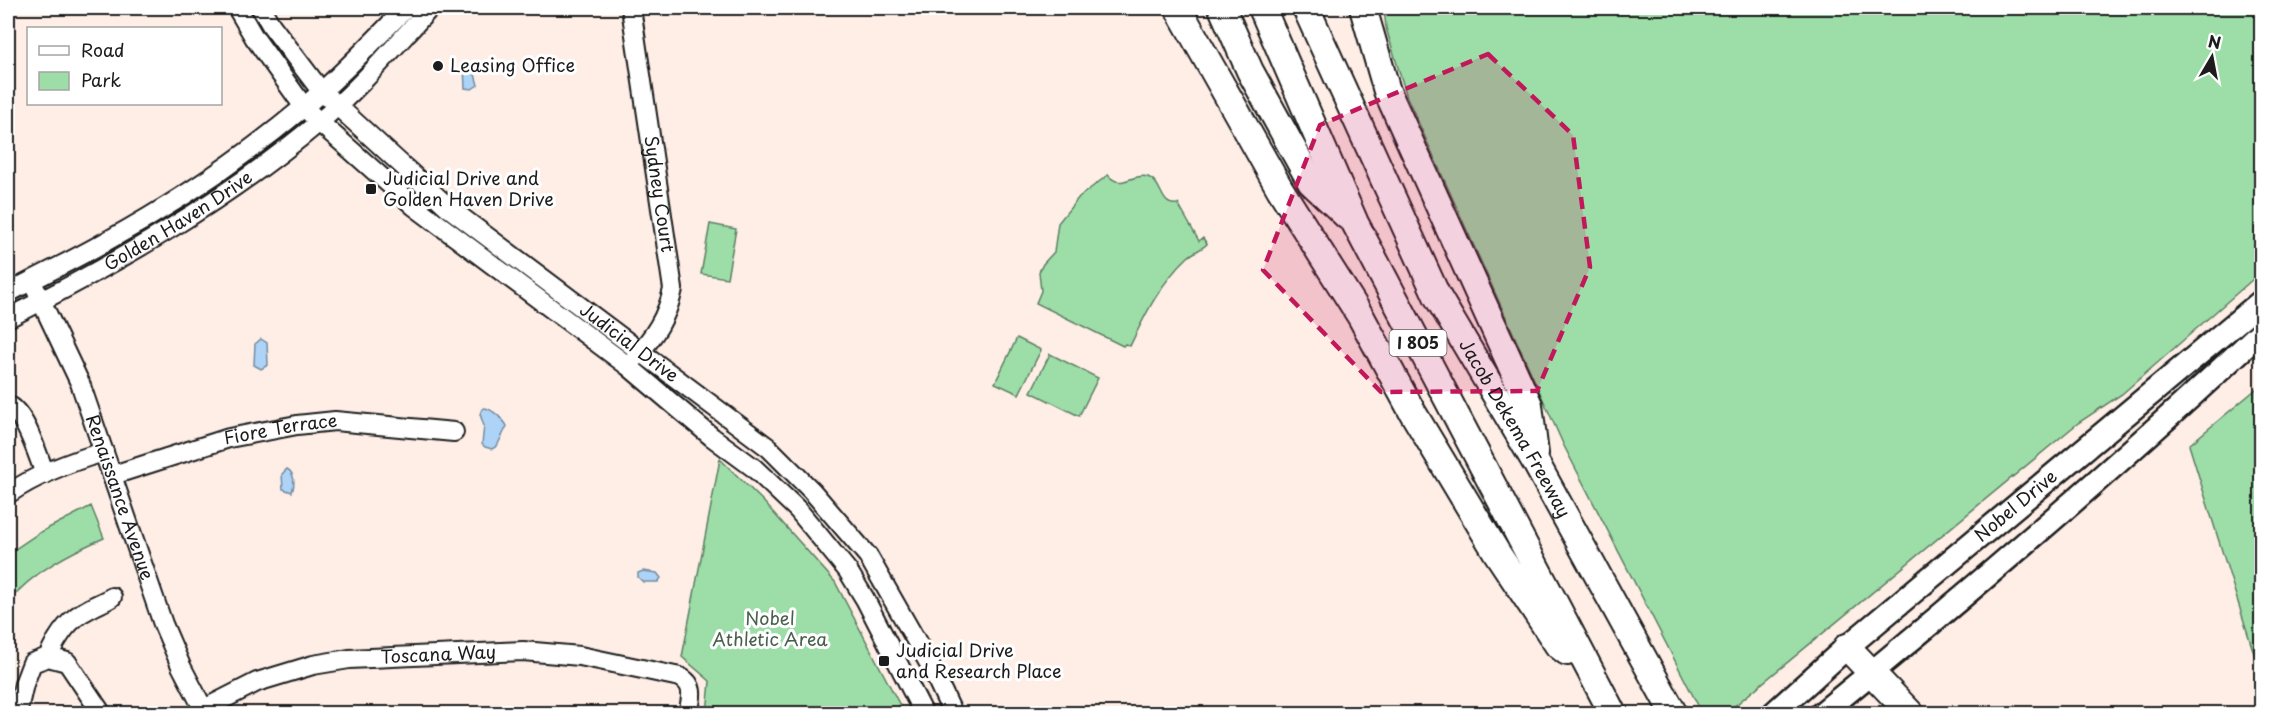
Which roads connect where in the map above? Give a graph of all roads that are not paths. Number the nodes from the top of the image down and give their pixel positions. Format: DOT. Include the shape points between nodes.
graph roads {
  1 [pos="237,8"];
  2 [pos="261,8"];
  3 [pos="406,8"];
  4 [pos="426,8"];
  5 [pos="631,8"];
  6 [pos="1178,8"];
  7 [pos="1222,8"];
  8 [pos="1262,8"];
  9 [pos="1306,8"];
  10 [pos="1363,8"];
  11 [pos="321,91"];
  12 [pos="337,106"];
  13 [pos="304,107"];
  14 [pos="319,122"];
  15 [pos="1355,223"];
  16 [pos="32,280"];
  17 [pos="8,293"];
  18 [pos="41,301"];
  19 [pos="2262,301"];
  20 [pos="8,318"];
  21 [pos="2262,331"];
  22 [pos="641,351"];
  23 [pos="628,366"];
  24 [pos="8,405"];
  25 [pos="454,432"];
  26 [pos="104,452"];
  27 [pos="1536,463"];
  28 [pos="45,474"];
  29 [pos="113,475"];
  30 [pos="8,494"];
  31 [pos="112,597"];
  32 [pos="1847,647"];
  33 [pos="48,657"];
  34 [pos="1590,671"];
  35 [pos="1871,673"];
  36 [pos="205,711"];
  37 [pos="17,714"];
  38 [pos="102,714"];
  39 [pos="688,714"];
  40 [pos="924,714"];
  41 [pos="952,714"];
  42 [pos="1613,714"];
  43 [pos="1674,714"];
  44 [pos="1773,714"];
  45 [pos="1821,714"];
  46 [pos="1911,714"];
  1 -- 13 [label="street, Judicial Drive"];
  2 -- 11 [label="street, Judicial Drive"];
  3 -- 11 [label="street, Golden Haven Drive"];
  4 -- 12 [label="street, Golden Haven Drive" via="429,9"];
  5 -- 22 [label="street, Sydney Court" via="673,289 668,311"];
  6 -- 34 [label="highway" via="1280,189 1361,317 1497,553 1558,645"];
  7 -- 15 [label="highway" via="1250,71 1311,182"];
  8 -- 15 [label="highway, I 805"];
  9 -- 27 [label="highway, Jacob Dekema Freeway / I 805" via="1437,296"];
  10 -- 27 [label="highway" via="1387,91 1529,405"];
  11 -- 12 [label="street, Judicial Drive"];
  11 -- 13 [label="street, Golden Haven Drive"];
  12 -- 14 [label="street, Golden Haven Drive"];
  12 -- 22 [label="street, Judicial Drive" via="449,208"];
  13 -- 14 [label="street, Judicial Drive"];
  13 -- 16 [label="street, Golden Haven Drive" via="179,198"];
  14 -- 18 [label="street, Golden Haven Drive" via="191,217"];
  14 -- 23 [label="street, Judicial Drive" via="414,206"];
  15 -- 34 [label="highway, I 805"];
  16 -- 17 [label="street, Golden Haven Drive"];
  16 -- 18 [label="street, Renaissance Avenue"];
  18 -- 20 [label="street, Golden Haven Drive"];
  18 -- 26 [label="street, Renaissance Avenue" via="80,383"];
  19 -- 32 [label="main road, Nobel Drive"];
  21 -- 35 [label="main road, Nobel Drive" via="2109,471"];
  22 -- 23 [label="street, Sydney Court"];
  22 -- 41 [label="street, Judicial Drive" via="770,448 868,556 930,665"];
  23 -- 40 [label="street, Judicial Drive" via="754,468 798,510 865,598"];
  24 -- 28 [label="street" via="15,408 25,425"];
  25 -- 29 [label="street, Fiore Terrace" via="336,421 297,425 229,438"];
  26 -- 28 [label="street"];
  26 -- 29 [label="street, Renaissance Avenue"];
  27 -- 43 [label="highway, Jacob Dekema Freeway / I 805"];
  28 -- 30 [label="street"];
  29 -- 36 [label="street, Renaissance Avenue" via="163,624"];
  31 -- 33 [label="street" via="71,622 58,636"];
  32 -- 35 [label="highway"];
  32 -- 44 [label="main road, Nobel Drive"];
  33 -- 37 [label="street" via="32,663"];
  33 -- 38 [label="street" via="67,662"];
  34 -- 42 [label="highway, I 805"];
  35 -- 45 [label="main road, Nobel Drive"];
  35 -- 46 [label="highway"];
  36 -- 39 [label="street, Toscana Way" via="257,682 313,664 524,651 580,656 681,677 691,686"];
}
